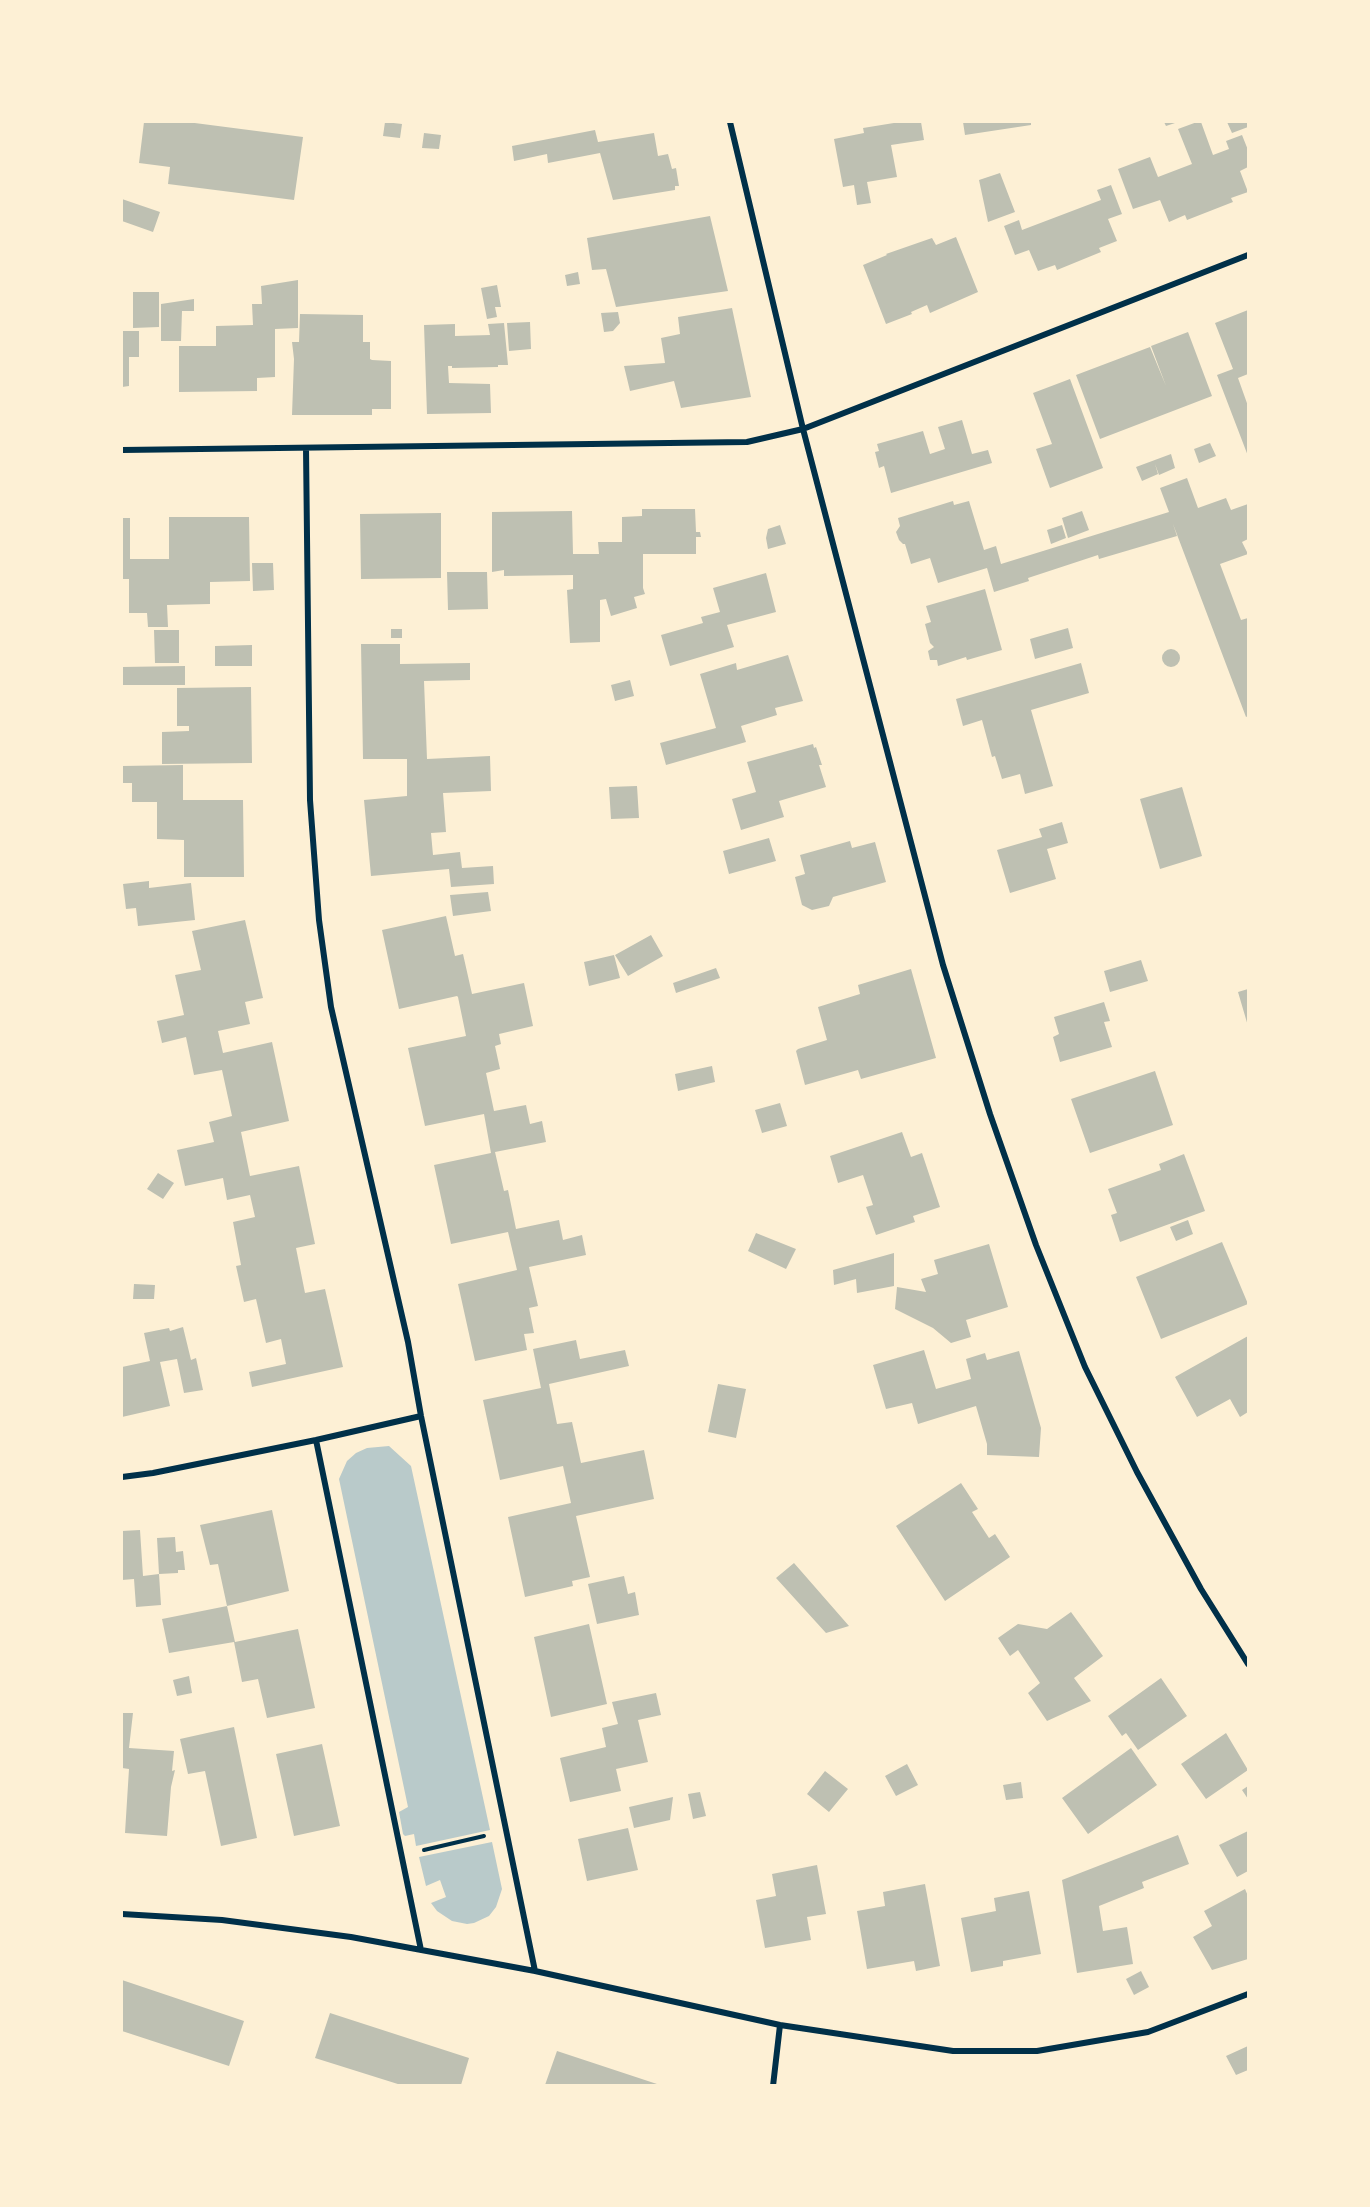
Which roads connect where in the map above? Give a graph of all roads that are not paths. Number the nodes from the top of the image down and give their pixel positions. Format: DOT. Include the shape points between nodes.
graph roads {
  1 [pos="730,122"];
  2 [pos="1248,255"];
  3 [pos="803,429"];
  4 [pos="306,448"];
  5 [pos="122,450"];
  6 [pos="422,1416"];
  7 [pos="316,1440"];
  8 [pos="122,1477"];
  9 [pos="1248,1664"];
  10 [pos="122,1914"];
  11 [pos="421,1950"];
  12 [pos="535,1971"];
  13 [pos="1248,1994"];
  14 [pos="780,2025"];
  15 [pos="773,2085"];
  1 -- 3 [label="street"];
  2 -- 3 [label="street"];
  3 -- 4 [label="street" via="747,442"];
  3 -- 9 [label="street" via="943,965 1036,1245 1085,1367 1137,1472 1201,1589"];
  4 -- 5 [label="street"];
  4 -- 6 [label="street" via="310,800 319,920 331,1007"];
  6 -- 7 [label="street"];
  6 -- 12 [label="street"];
  7 -- 8 [label="street"];
  7 -- 11 [label="street"];
  10 -- 11 [label="street" via="222,1920"];
  11 -- 12 [label="street"];
  12 -- 14 [label="street"];
  13 -- 14 [label="street" via="1148,2032 1037,2051 953,2051"];
  14 -- 15 [label="street"];
}
